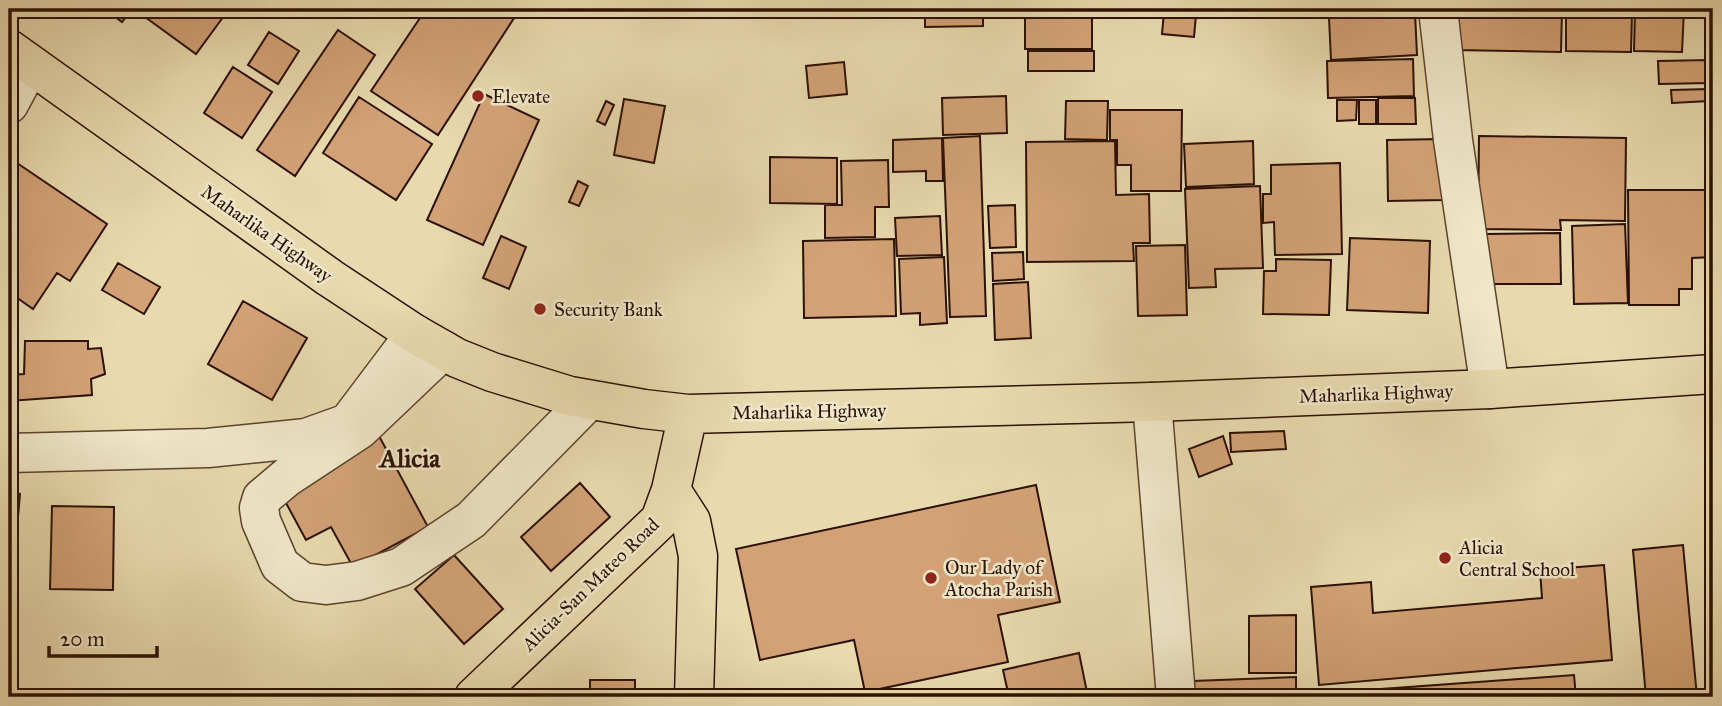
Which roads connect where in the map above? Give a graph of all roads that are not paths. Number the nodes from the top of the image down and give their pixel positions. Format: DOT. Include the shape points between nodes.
graph roads {
  1 [pos="1438,9"];
  2 [pos="20,57"];
  3 [pos="9,104"];
  4 [pos="429,342"];
  5 [pos="1713,374"];
  6 [pos="1490,389"];
  7 [pos="589,400"];
  8 [pos="1152,402"];
  9 [pos="688,414"];
  10 [pos="9,453"];
  11 [pos="671,491"];
  12 [pos="474,697"];
  13 [pos="694,697"];
  14 [pos="1176,697"];
  1 -- 6 [label="street"];
  2 -- 3 [label="street"];
  2 -- 4 [label="main road, Maharlika Highway" via="330,278"];
  4 -- 7 [label="main road, Maharlika Highway" via="492,372"];
  4 -- 7 [label="street" via="360,429 262,498 261,521 280,565 302,582 326,585 401,567 471,520"];
  4 -- 10 [label="street" via="348,423 306,439 208,448"];
  5 -- 6 [label="main road, Maharlika Highway"];
  6 -- 8 [label="main road, Maharlika Highway"];
  7 -- 9 [label="main road, Maharlika Highway"];
  8 -- 9 [label="main road, Maharlika Highway"];
  8 -- 14 [label="street"];
  9 -- 11 [label="main road, Alicia-San Mateo Road"];
  11 -- 12 [label="main road, Alicia-San Mateo Road" via="660,520 641,540"];
  11 -- 13 [label="main road" via="691,521 698,556"];
}
